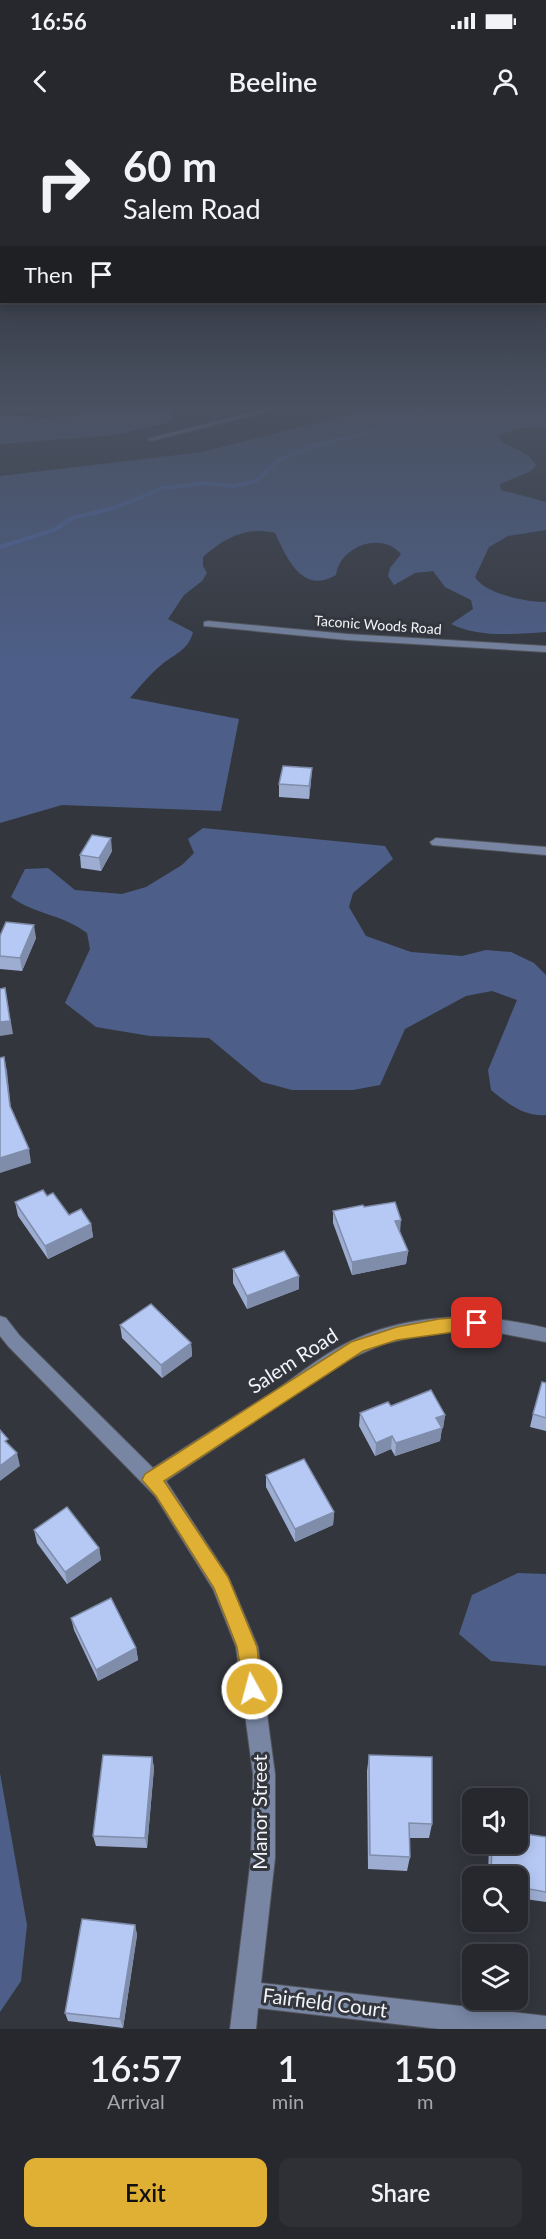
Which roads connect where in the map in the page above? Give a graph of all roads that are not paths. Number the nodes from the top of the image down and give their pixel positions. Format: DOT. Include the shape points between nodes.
graph roads {
  1 [pos="208,624"];
  2 [pos="546,649"];
  3 [pos="436,842"];
  4 [pos="546,851"];
  5 [pos="0,1323"];
  6 [pos="546,1335"];
  7 [pos="151,1480"];
  8 [pos="248,1994"];
  9 [pos="243,2029"];
  10 [pos="546,2029"];
  1 -- 2 [label="street, Taconic Woods Road" via="347,638"];
  3 -- 4 [label="street"];
  5 -- 7 [label="street, Manor Street"];
  6 -- 7 [label="street, Salem Road" via="477,1323 397,1333 357,1347"];
  7 -- 8 [label="street, Manor Street" via="162,1490 221,1583 247,1647 264,1774 263,1858"];
  8 -- 9 [label="street, Manor Street"];
  8 -- 10 [label="street, Fairfield Court"];
}
